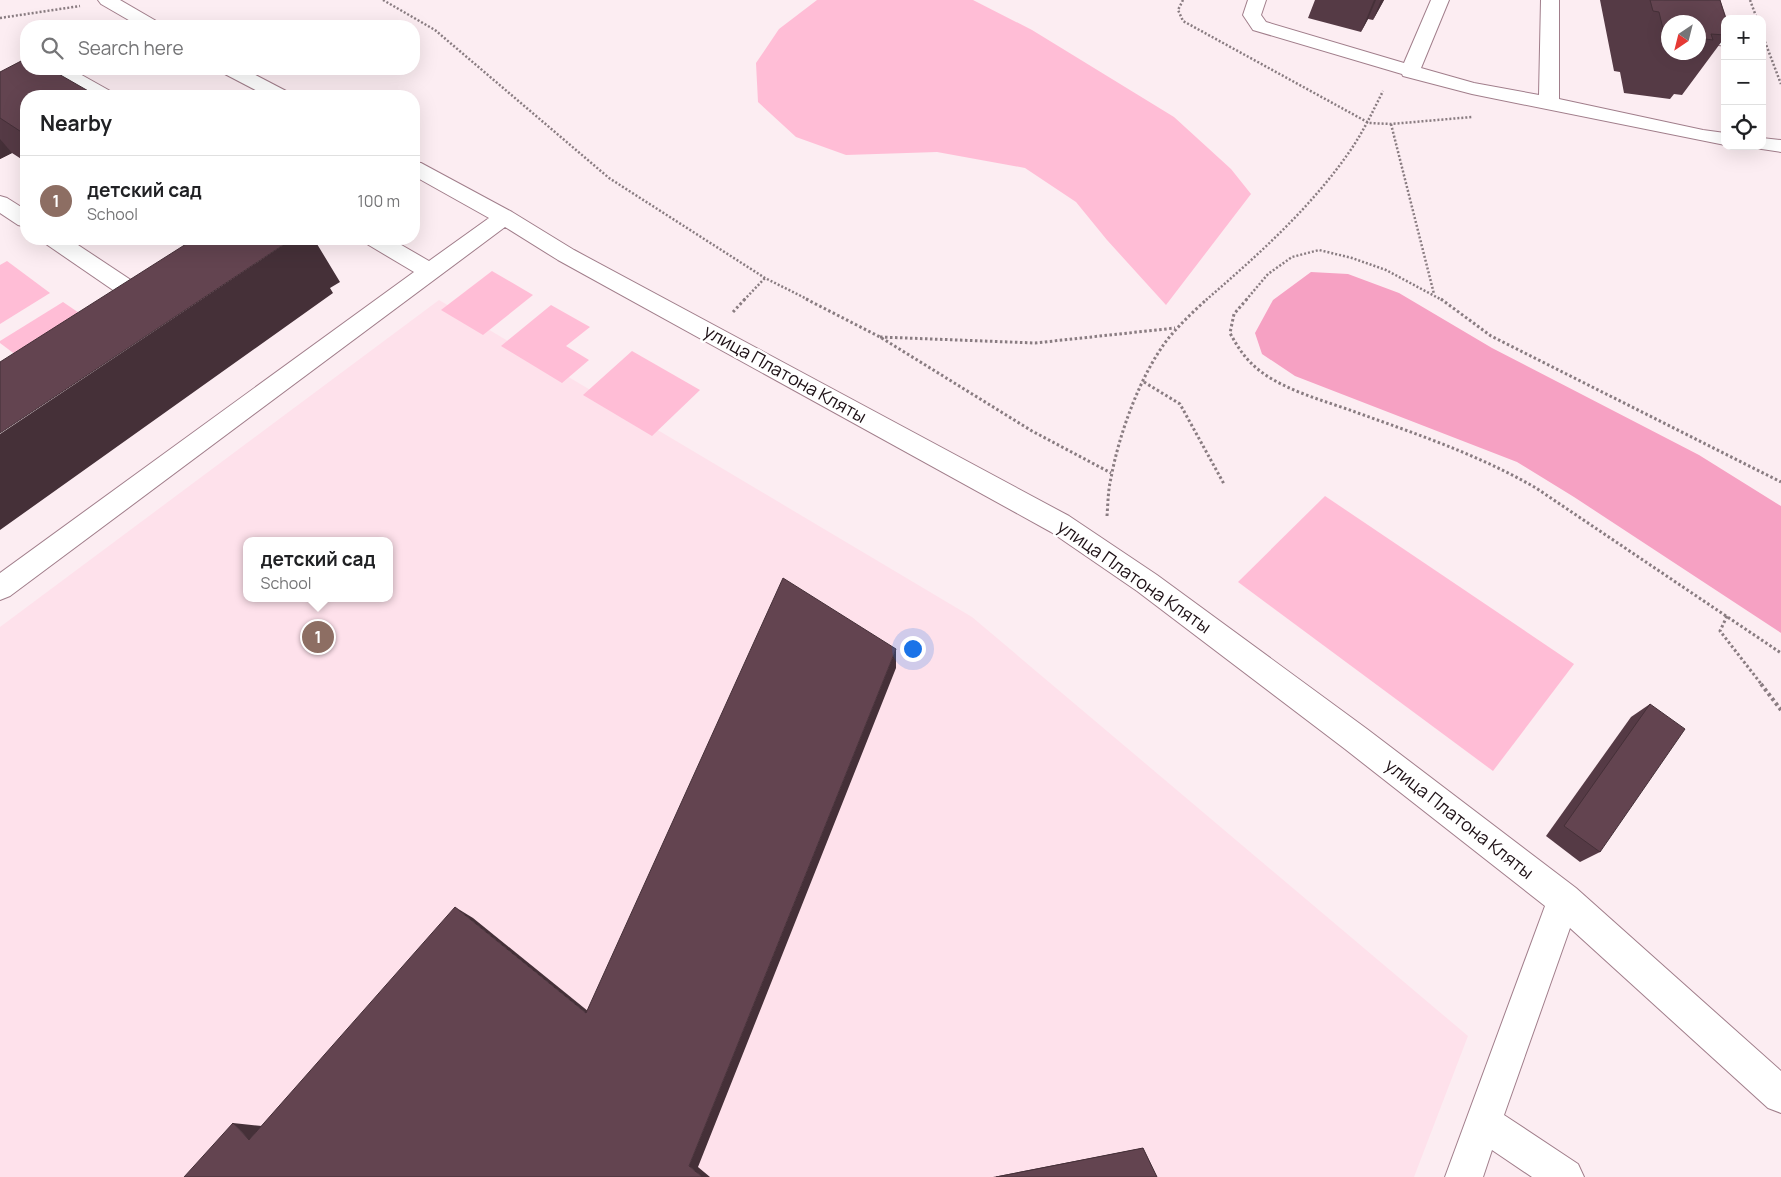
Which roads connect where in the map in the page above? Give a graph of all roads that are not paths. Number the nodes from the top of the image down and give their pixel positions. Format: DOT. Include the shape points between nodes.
graph roads {
  1 [pos="1257,0"];
  2 [pos="1440,0"];
  3 [pos="1550,0"];
  4 [pos="1710,0"];
  5 [pos="109,1"];
  6 [pos="133,16"];
  7 [pos="125,20"];
  8 [pos="141,20"];
  9 [pos="1721,30"];
  10 [pos="1410,72"];
  11 [pos="68,75"];
  12 [pos="241,75"];
  13 [pos="95,90"];
  14 [pos="270,90"];
  15 [pos="1549,103"];
  16 [pos="1721,138"];
  17 [pos="1766,144"];
  18 [pos="1781,146"];
  19 [pos="420,171"];
  20 [pos="0,203"];
  21 [pos="20,216"];
  22 [pos="504,217"];
  23 [pos="63,245"];
  24 [pos="385,245"];
  25 [pos="430,272"];
  26 [pos="157,308"];
  27 [pos="0,588"];
  28 [pos="1564,900"];
  29 [pos="1781,1095"];
  30 [pos="1484,1123"];
  31 [pos="1464,1177"];
  32 [pos="1565,1177"];
  1 -- 10 [label="street" via="1252,15 1260,26"];
  2 -- 10 [label="street"];
  3 -- 15 [label="street"];
  4 -- 9 [label="street"];
  5 -- 6 [label="street"];
  6 -- 7 [label="street"];
  6 -- 8 [label="street"];
  10 -- 15 [label="street"];
  11 -- 13 [label="street"];
  12 -- 14 [label="street"];
  15 -- 16 [label="street"];
  17 -- 18 [label="street"];
  19 -- 22 [label="street, улица Платона Кляты"];
  20 -- 21 [label="street"];
  22 -- 25 [label="street"];
  22 -- 28 [label="street, улица Платона Кляты" via="566,255 1060,524 1147,583"];
  23 -- 26 [label="street"];
  24 -- 25 [label="street"];
  25 -- 27 [label="street"];
  28 -- 29 [label="street, улица Платона Кляты"];
  28 -- 30 [label="street"];
  30 -- 31 [label="street"];
  30 -- 32 [label="street"];
}
